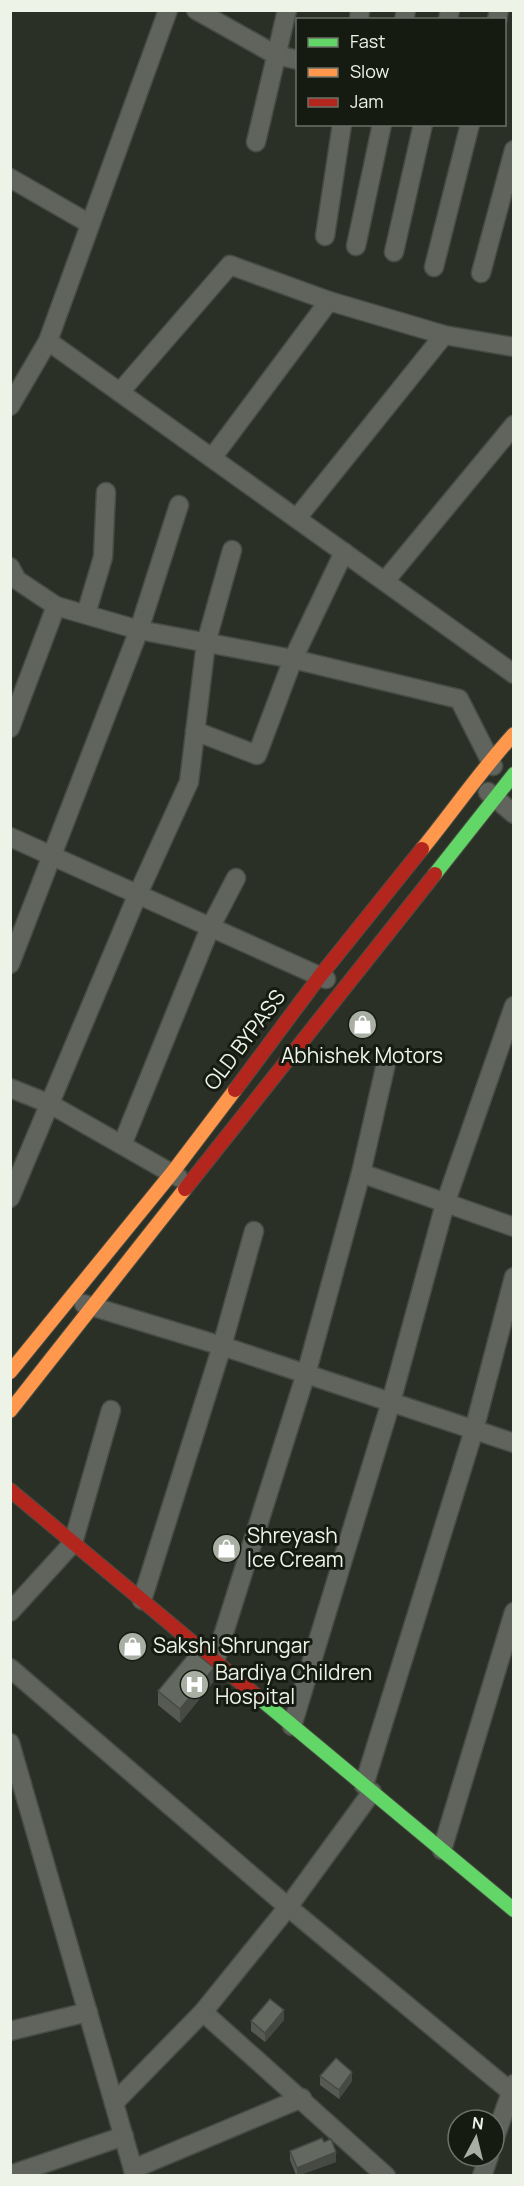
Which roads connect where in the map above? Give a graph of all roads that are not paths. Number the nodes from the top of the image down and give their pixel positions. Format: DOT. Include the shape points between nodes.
graph roads {
  1 [pos="168,10"];
  2 [pos="196,10"];
  3 [pos="287,10"];
  4 [pos="276,55"];
  5 [pos="296,60"];
  6 [pos="342,126"];
  7 [pos="382,126"];
  8 [pos="423,126"];
  9 [pos="469,126"];
  10 [pos="256,142"];
  11 [pos="513,150"];
  12 [pos="10,178"];
  13 [pos="90,224"];
  14 [pos="325,236"];
  15 [pos="356,246"];
  16 [pos="394,252"];
  17 [pos="434,267"];
  18 [pos="481,273"];
  19 [pos="329,301"];
  20 [pos="444,335"];
  21 [pos="48,341"];
  22 [pos="513,347"];
  23 [pos="120,392"];
  24 [pos="10,406"];
  25 [pos="513,425"];
  26 [pos="212,458"];
  27 [pos="106,492"];
  28 [pos="179,505"];
  29 [pos="297,518"];
  30 [pos="232,550"];
  31 [pos="344,552"];
  32 [pos="10,567"];
  33 [pos="385,581"];
  34 [pos="56,606"];
  35 [pos="86,614"];
  36 [pos="139,630"];
  37 [pos="206,643"];
  38 [pos="293,659"];
  39 [pos="510,663"];
  40 [pos="10,728"];
  41 [pos="195,730"];
  42 [pos="513,734"];
  43 [pos="489,761"];
  44 [pos="475,783"];
  45 [pos="505,785"];
  46 [pos="513,814"];
  47 [pos="10,837"];
  48 [pos="52,858"];
  49 [pos="236,878"];
  50 [pos="137,896"];
  51 [pos="210,928"];
  52 [pos="10,964"];
  53 [pos="320,976"];
  54 [pos="346,987"];
  55 [pos="513,1006"];
  56 [pos="387,1059"];
  57 [pos="10,1088"];
  58 [pos="50,1104"];
  59 [pos="122,1144"];
  60 [pos="172,1173"];
  61 [pos="361,1173"];
  62 [pos="189,1185"];
  63 [pos="10,1198"];
  64 [pos="445,1204"];
  65 [pos="513,1227"];
  66 [pos="254,1231"];
  67 [pos="513,1277"];
  68 [pos="71,1298"];
  69 [pos="93,1307"];
  70 [pos="222,1346"];
  71 [pos="10,1372"];
  72 [pos="306,1374"];
  73 [pos="391,1402"];
  74 [pos="111,1410"];
  75 [pos="10,1411"];
  76 [pos="474,1430"];
  77 [pos="513,1443"];
  78 [pos="10,1490"];
  79 [pos="74,1543"];
  80 [pos="142,1600"];
  81 [pos="10,1612"];
  82 [pos="513,1612"];
  83 [pos="215,1661"];
  84 [pos="10,1668"];
  85 [pos="292,1726"];
  86 [pos="10,1743"];
  87 [pos="368,1789"];
  88 [pos="442,1850"];
  89 [pos="288,1907"];
  90 [pos="513,1910"];
  91 [pos="88,2012"];
  92 [pos="203,2012"];
  93 [pos="10,2031"];
  94 [pos="512,2087"];
  95 [pos="302,2098"];
  96 [pos="114,2103"];
  97 [pos="505,2108"];
  98 [pos="124,2136"];
  99 [pos="134,2172"];
  100 [pos="10,2175"];
  101 [pos="386,2175"];
  1 -- 13 [label="street"];
  2 -- 4 [label="street"];
  3 -- 4 [label="street"];
  4 -- 5 [label="street"];
  4 -- 10 [label="street"];
  6 -- 14 [label="street"];
  7 -- 15 [label="street"];
  8 -- 16 [label="street"];
  9 -- 17 [label="street"];
  11 -- 18 [label="street"];
  12 -- 13 [label="street"];
  13 -- 21 [label="street"];
  19 -- 20 [label="street"];
  19 -- 23 [label="street" via="230,265"];
  19 -- 26 [label="street"];
  20 -- 22 [label="street"];
  20 -- 29 [label="street"];
  21 -- 23 [label="street"];
  21 -- 24 [label="street"];
  23 -- 26 [label="street"];
  25 -- 33 [label="street"];
  26 -- 29 [label="street"];
  27 -- 35 [label="street" via="103,557"];
  28 -- 36 [label="street"];
  29 -- 31 [label="street"];
  30 -- 37 [label="street"];
  31 -- 33 [label="street"];
  31 -- 38 [label="street"];
  32 -- 34 [label="street" via="17,579"];
  33 -- 39 [label="street"];
  34 -- 35 [label="street"];
  34 -- 40 [label="street"];
  35 -- 36 [label="street"];
  36 -- 37 [label="street"];
  36 -- 48 [label="street"];
  37 -- 38 [label="street"];
  37 -- 41 [label="street"];
  38 -- 41 [label="street" via="257,755"];
  38 -- 43 [label="street" via="459,699"];
  41 -- 50 [label="street" via="189,782"];
  42 -- 43 [label="main road, OLD BYPASS"];
  43 -- 44 [label="main road, OLD BYPASS"];
  43 -- 45 [label="street"];
  44 -- 45 [label="street"];
  44 -- 53 [label="main road, OLD BYPASS"];
  45 -- 46 [label="street"];
  45 -- 54 [label="main road"];
  47 -- 48 [label="street"];
  48 -- 50 [label="street"];
  48 -- 52 [label="street"];
  49 -- 51 [label="street"];
  50 -- 51 [label="street"];
  50 -- 58 [label="street"];
  51 -- 53 [label="street"];
  51 -- 59 [label="street"];
  53 -- 54 [label="street"];
  53 -- 60 [label="main road, OLD BYPASS"];
  54 -- 62 [label="main road"];
  55 -- 64 [label="street"];
  56 -- 61 [label="street"];
  57 -- 58 [label="street"];
  58 -- 59 [label="street"];
  58 -- 63 [label="street"];
  59 -- 60 [label="street"];
  60 -- 62 [label="street"];
  60 -- 68 [label="main road, OLD BYPASS"];
  61 -- 64 [label="street"];
  61 -- 72 [label="street"];
  62 -- 69 [label="main road"];
  64 -- 65 [label="street"];
  64 -- 73 [label="street"];
  66 -- 70 [label="street"];
  67 -- 76 [label="street"];
  68 -- 69 [label="street"];
  68 -- 71 [label="main road, OLD BYPASS"];
  69 -- 70 [label="street"];
  69 -- 75 [label="main road"];
  70 -- 72 [label="street"];
  70 -- 80 [label="street"];
  72 -- 73 [label="street"];
  72 -- 83 [label="street"];
  73 -- 76 [label="street"];
  73 -- 85 [label="street"];
  74 -- 79 [label="street"];
  76 -- 77 [label="street"];
  76 -- 87 [label="street"];
  78 -- 79 [label="main road"];
  79 -- 80 [label="main road"];
  79 -- 81 [label="street"];
  80 -- 83 [label="main road"];
  82 -- 88 [label="street"];
  83 -- 85 [label="main road"];
  84 -- 89 [label="street"];
  85 -- 87 [label="main road"];
  86 -- 91 [label="street"];
  87 -- 88 [label="main road"];
  87 -- 89 [label="street"];
  88 -- 90 [label="main road"];
  89 -- 92 [label="street"];
  89 -- 94 [label="street"];
  91 -- 93 [label="street"];
  91 -- 96 [label="street"];
  92 -- 95 [label="street"];
  92 -- 96 [label="street"];
  94 -- 97 [label="street"];
  95 -- 99 [label="street"];
  95 -- 101 [label="street"];
  96 -- 98 [label="street"];
  98 -- 99 [label="street"];
  98 -- 100 [label="street"];
}
